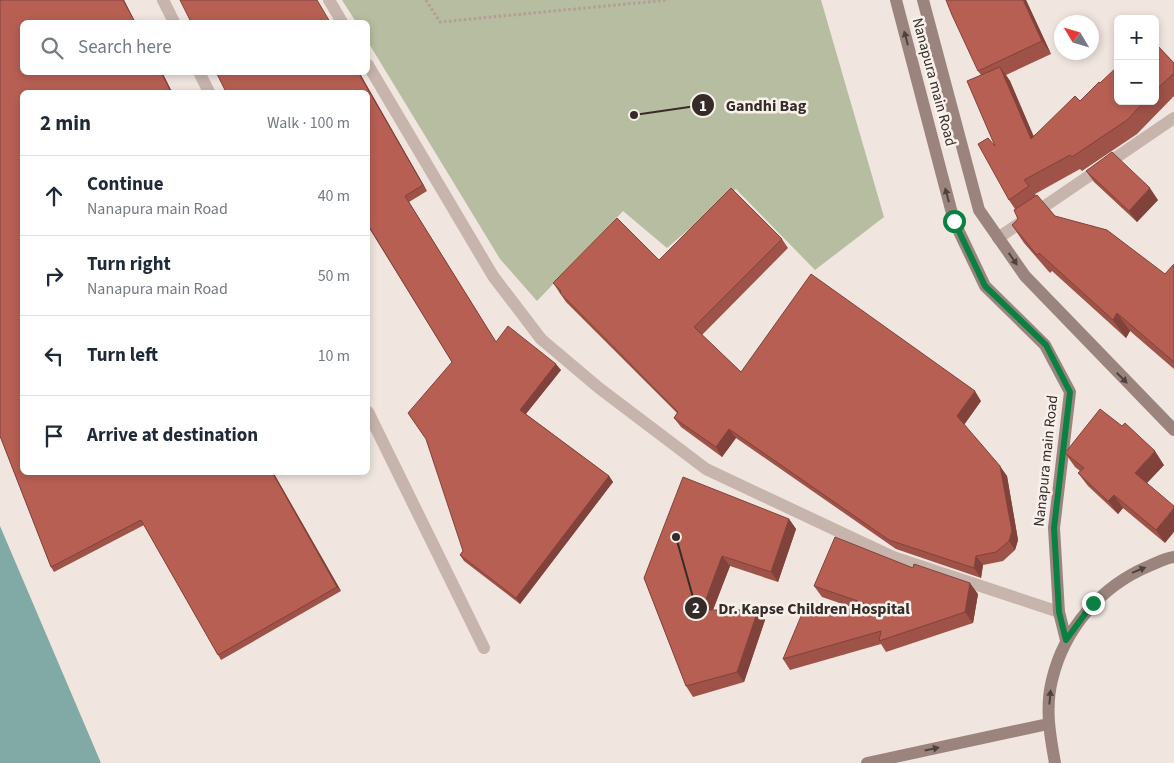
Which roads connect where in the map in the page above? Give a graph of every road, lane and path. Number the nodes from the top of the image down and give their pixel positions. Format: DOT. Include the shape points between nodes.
graph roads {
  1 [pos="163,0"];
  2 [pos="329,0"];
  3 [pos="426,0"];
  4 [pos="668,0"];
  5 [pos="896,0"];
  6 [pos="923,0"];
  7 [pos="173,20"];
  8 [pos="341,20"];
  9 [pos="370,68"];
  10 [pos="200,75"];
  11 [pos="208,90"];
  12 [pos="1174,118"];
  13 [pos="998,238"];
  14 [pos="370,416"];
  15 [pos="1174,430"];
  16 [pos="1174,557"];
  17 [pos="1059,612"];
  18 [pos="1066,640"];
  19 [pos="484,648"];
  20 [pos="1048,724"];
  21 [pos="867,763"];
  22 [pos="1055,763"];
  1 -- 7 [label="street"];
  2 -- 8 [label="street"];
  3 -- 4 [label="path" via="440,22"];
  17 -- 5 [label="main road, Nanapura main Road, one-way" via="1054,528 1070,392 1046,345 985,286 954,221"];
  6 -- 13 [label="main road, Nanapura main Road" via="979,210"];
  9 -- 17 [label="street" via="493,276 541,339 599,388 706,469 893,557"];
  10 -- 11 [label="street"];
  12 -- 13 [label="street"];
  13 -- 15 [label="main road, Nanapura main Road, one-way" via="1025,276"];
  14 -- 19 [label="street"];
  18 -- 16 [label="main road, one-way" via="1093,603 1128,574"];
  17 -- 18 [label="main road, Nanapura main Road"];
  20 -- 18 [label="main road, one-way" via="1052,680"];
  21 -- 20 [label="main road, one-way"];
  20 -- 22 [label="main road"];
}
